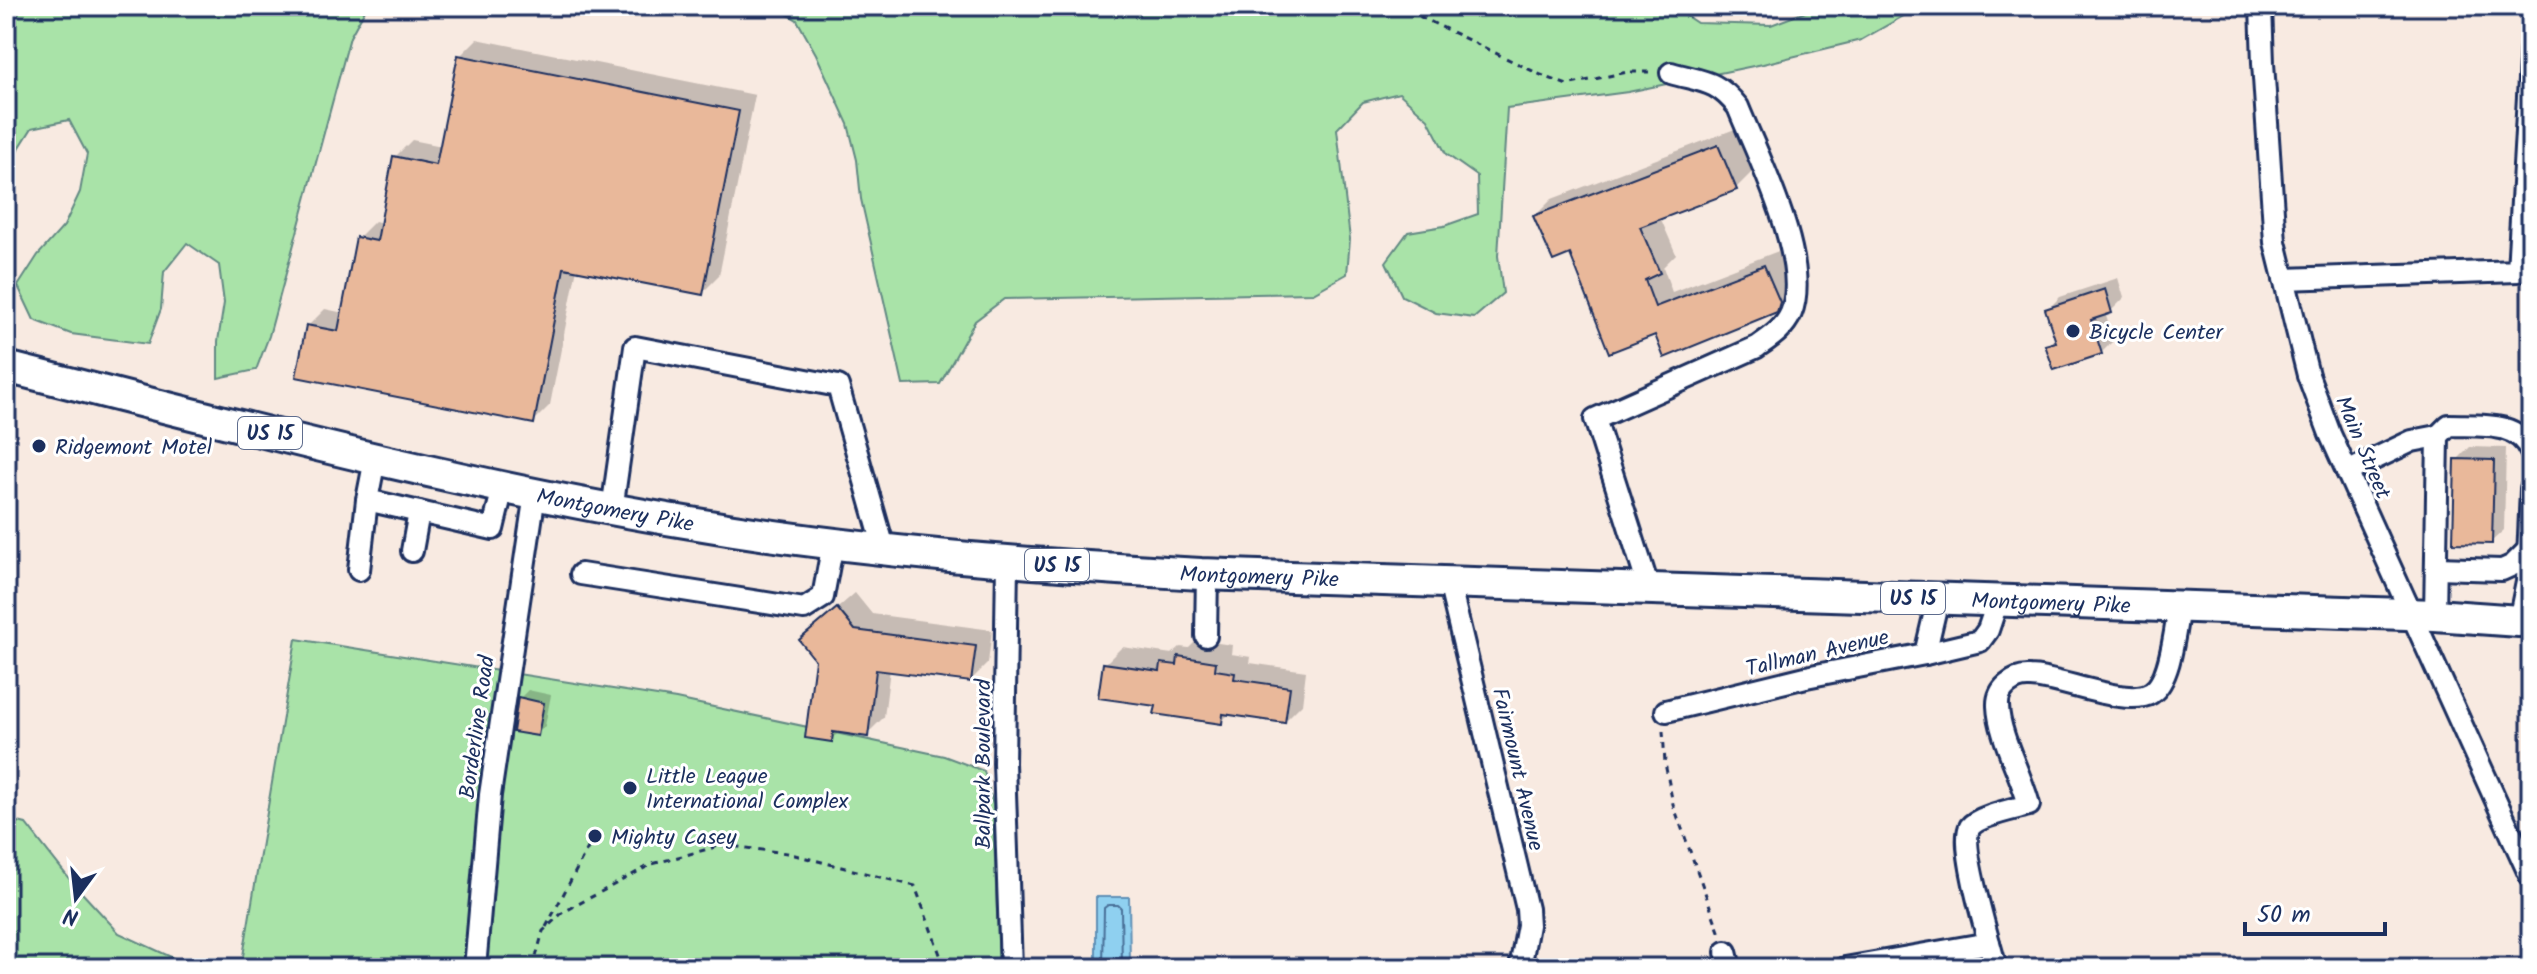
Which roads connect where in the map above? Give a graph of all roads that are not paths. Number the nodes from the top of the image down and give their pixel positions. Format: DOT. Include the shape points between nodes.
graph roads {
  1 [pos="2261,6"];
  2 [pos="2531,44"];
  3 [pos="1671,73"];
  4 [pos="2284,279"];
  5 [pos="6,367"];
  6 [pos="2438,436"];
  7 [pos="2531,452"];
  8 [pos="375,459"];
  9 [pos="2347,472"];
  10 [pos="503,487"];
  11 [pos="2531,489"];
  12 [pos="535,494"];
  13 [pos="367,500"];
  14 [pos="612,510"];
  15 [pos="419,512"];
  16 [pos="833,543"];
  17 [pos="884,548"];
  18 [pos="2528,550"];
  19 [pos="412,551"];
  20 [pos="1007,561"];
  21 [pos="2437,568"];
  22 [pos="359,570"];
  23 [pos="581,574"];
  24 [pos="1207,574"];
  25 [pos="1449,582"];
  26 [pos="1649,589"];
  27 [pos="1938,599"];
  28 [pos="1998,600"];
  29 [pos="2179,607"];
  30 [pos="2424,615"];
  31 [pos="2527,622"];
  32 [pos="1206,636"];
  33 [pos="1925,654"];
  34 [pos="1666,711"];
  35 [pos="2531,878"];
  36 [pos="1989,943"];
  37 [pos="475,968"];
  38 [pos="1011,968"];
  39 [pos="1520,968"];
  40 [pos="1845,968"];
  41 [pos="1996,968"];
  1 -- 4 [label="street, Main Street" via="2275,242"];
  2 -- 4 [label="street" via="2518,271"];
  3 -- 26 [label="street" via="1712,84 1738,107 1787,231 1796,265 1796,295 1780,331 1757,347 1595,419"];
  4 -- 9 [label="street, Main Street" via="2308,375"];
  5 -- 8 [label="highway, Montgomery Pike / US 15"];
  6 -- 7 [label="street" via="2449,425 2501,427 2517,433"];
  6 -- 9 [label="street" via="2412,441"];
  6 -- 21 [label="street"];
  8 -- 10 [label="highway, Montgomery Pike / US 15"];
  8 -- 13 [label="street"];
  9 -- 30 [label="street, Main Street"];
  10 -- 12 [label="highway, Montgomery Pike / US 15"];
  10 -- 15 [label="street" via="493,529"];
  11 -- 18 [label="street"];
  12 -- 14 [label="highway, Montgomery Pike / US 15"];
  12 -- 37 [label="street, Borderline Road" via="490,795"];
  13 -- 15 [label="street"];
  13 -- 22 [label="street"];
  14 -- 16 [label="highway, Montgomery Pike / US 15"];
  14 -- 17 [label="street" via="635,347 838,386"];
  15 -- 19 [label="street"];
  16 -- 17 [label="highway, Montgomery Pike / US 15"];
  16 -- 23 [label="street" via="823,597 804,609"];
  17 -- 20 [label="highway, Montgomery Pike / US 15"];
  18 -- 21 [label="street" via="2502,570"];
  18 -- 31 [label="street"];
  20 -- 24 [label="highway, Montgomery Pike / US 15"];
  20 -- 38 [label="street, Ballpark Boulevard" via="1004,763"];
  21 -- 30 [label="street"];
  24 -- 25 [label="highway, Montgomery Pike / US 15"];
  24 -- 32 [label="street"];
  25 -- 26 [label="highway, Montgomery Pike / US 15"];
  25 -- 39 [label="street, Fairmount Avenue" via="1527,909"];
  26 -- 27 [label="highway, Montgomery Pike / US 15"];
  27 -- 28 [label="highway, Montgomery Pike / US 15"];
  27 -- 33 [label="street"];
  28 -- 29 [label="highway, Montgomery Pike / US 15"];
  28 -- 33 [label="street, Tallman Avenue" via="1980,641"];
  29 -- 30 [label="highway, Montgomery Pike / US 15"];
  29 -- 36 [label="street" via="2165,672 2151,693 2118,695 2030,677 2015,679 1998,696 2029,805 1978,821 1967,836"];
  30 -- 31 [label="highway, Montgomery Pike / US 15"];
  30 -- 35 [label="street, Main Street"];
  33 -- 34 [label="street, Tallman Avenue"];
  36 -- 40 [label="street"];
  36 -- 41 [label="street"];
}
